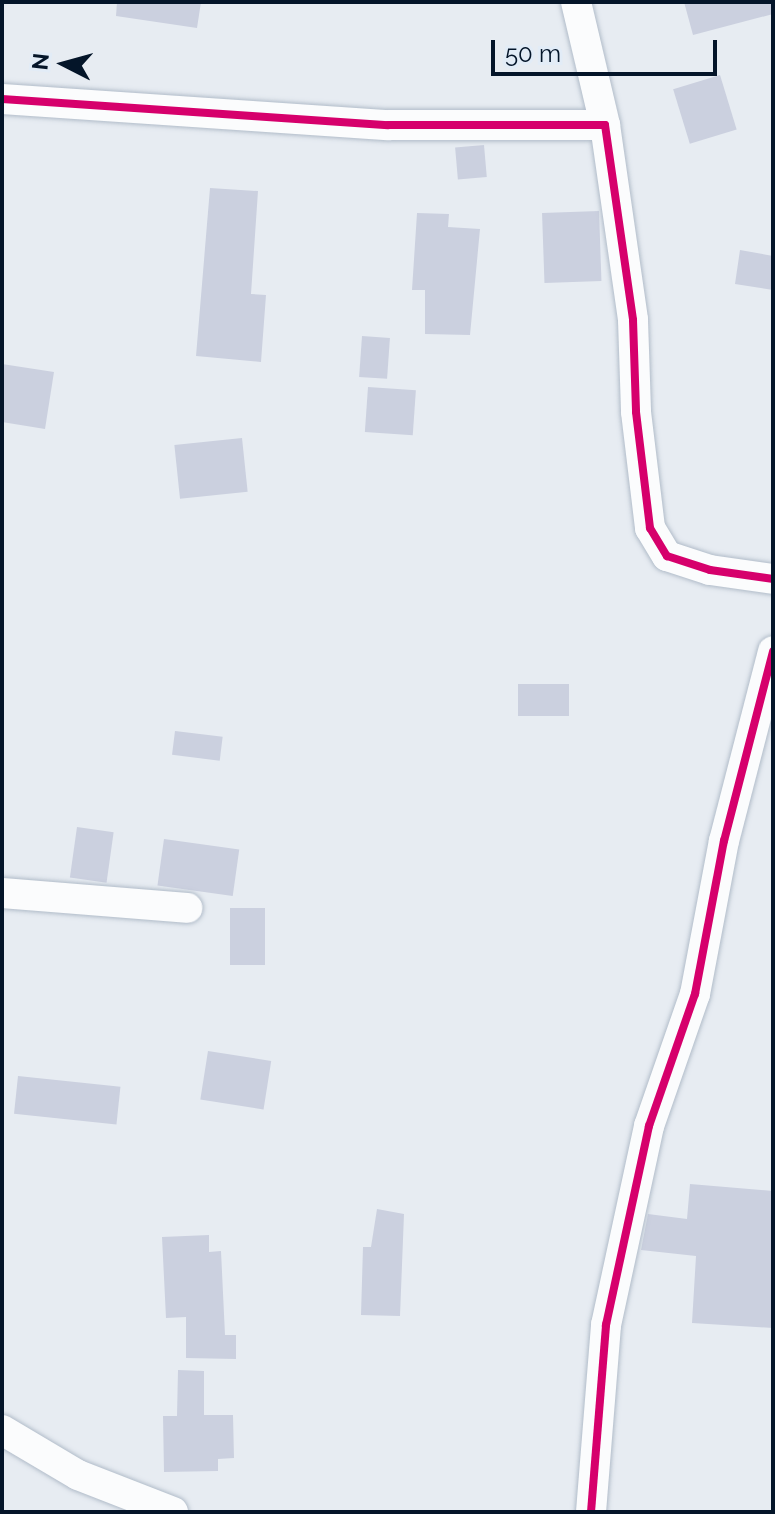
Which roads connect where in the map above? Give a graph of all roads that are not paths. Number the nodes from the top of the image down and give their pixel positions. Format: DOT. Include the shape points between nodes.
graph roads {
  1 [pos="576,2"];
  2 [pos="2,99"];
  3 [pos="605,125"];
  4 [pos="773,579"];
  5 [pos="773,651"];
  6 [pos="2,893"];
  7 [pos="187,908"];
  8 [pos="2,1430"];
  9 [pos="173,1512"];
  10 [pos="591,1512"];
  1 -- 3 [label="street"];
  2 -- 3 [label="street" via="388,125"];
  3 -- 4 [label="street" via="633,320 636,412 650,528 667,556 710,570"];
  5 -- 10 [label="street" via="724,841 695,994 649,1126 606,1325"];
  6 -- 7 [label="street"];
  8 -- 9 [label="street" via="78,1475"];
}
